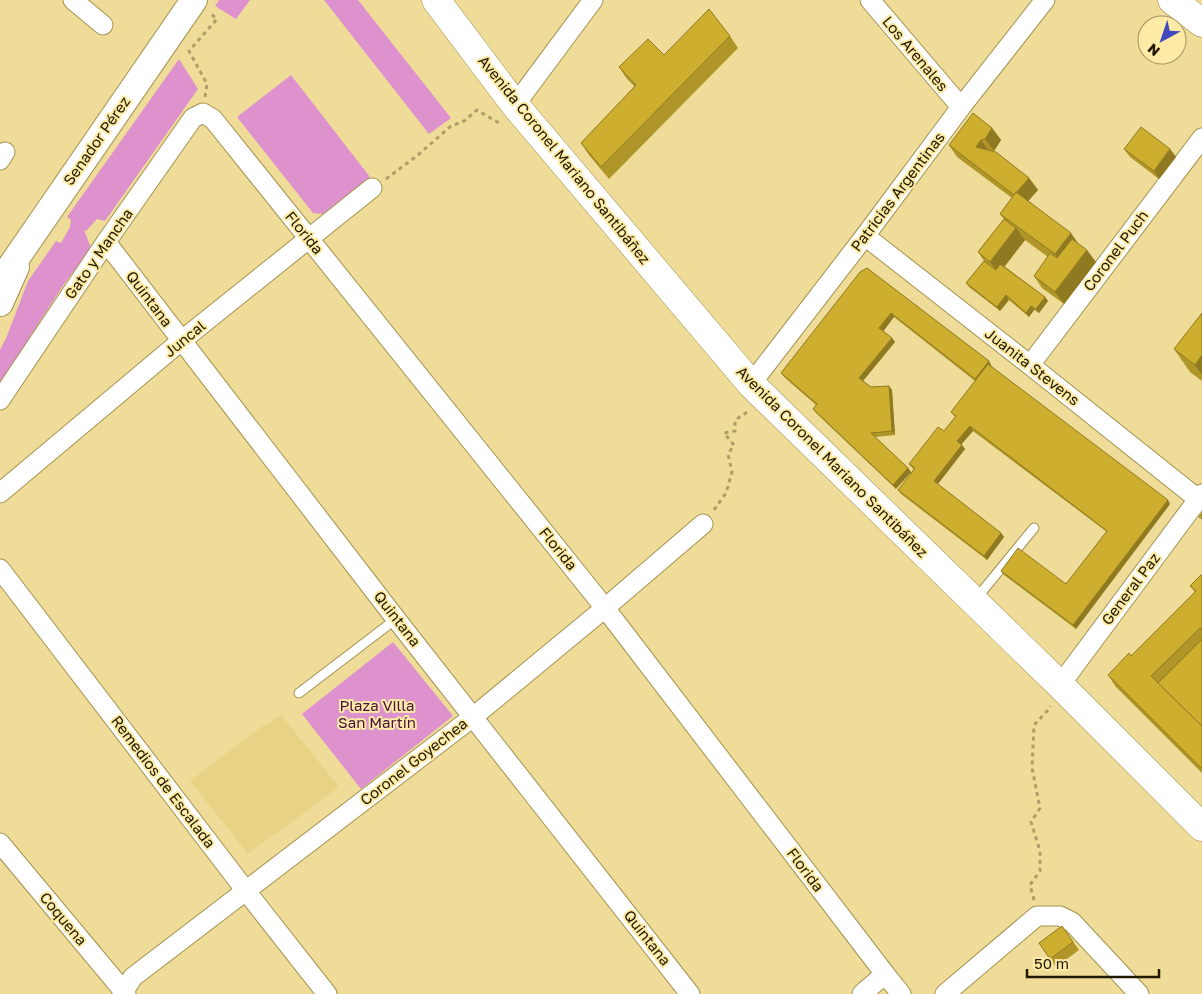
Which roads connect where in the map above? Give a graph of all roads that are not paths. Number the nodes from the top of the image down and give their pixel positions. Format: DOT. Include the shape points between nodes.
graph roads {
  1 [pos="73,0"];
  2 [pos="436,0"];
  3 [pos="593,0"];
  4 [pos="870,0"];
  5 [pos="1045,0"];
  6 [pos="1172,0"];
  7 [pos="202,7"];
  8 [pos="1202,23"];
  9 [pos="103,25"];
  10 [pos="515,105"];
  11 [pos="961,107"];
  12 [pos="203,113"];
  13 [pos="1202,138"];
  14 [pos="372,188"];
  15 [pos="865,236"];
  16 [pos="309,239"];
  17 [pos="106,242"];
  18 [pos="26,243"];
  19 [pos="0,265"];
  20 [pos="0,282"];
  21 [pos="0,303"];
  22 [pos="181,341"];
  23 [pos="1030,364"];
  24 [pos="746,395"];
  25 [pos="0,400"];
  26 [pos="0,493"];
  27 [pos="1200,497"];
  28 [pos="703,524"];
  29 [pos="1034,528"];
  30 [pos="0,569"];
  31 [pos="973,602"];
  32 [pos="605,608"];
  33 [pos="396,619"];
  34 [pos="1060,685"];
  35 [pos="299,693"];
  36 [pos="473,717"];
  37 [pos="1202,828"];
  38 [pos="0,843"];
  39 [pos="246,891"];
  40 [pos="885,974"];
  41 [pos="124,993"];
  42 [pos="326,994"];
  43 [pos="690,994"];
  44 [pos="862,994"];
  45 [pos="901,994"];
  46 [pos="945,994"];
  47 [pos="1139,994"];
  1 -- 9 [label="street"];
  2 -- 10 [label="main road, Avenida Coronel Mariano Santibáñez"];
  3 -- 10 [label="street"];
  4 -- 11 [label="street, Los Arenales"];
  5 -- 11 [label="street, Patricias Argentinas"];
  6 -- 8 [label="main road"];
  7 -- 18 [label="main road, Senador Pérez"];
  10 -- 24 [label="main road, Avenida Coronel Mariano Santibáñez"];
  11 -- 15 [label="street, Patricias Argentinas"];
  12 -- 16 [label="street, Florida" via="213,119"];
  12 -- 17 [label="street, Gato y Mancha" via="193,118"];
  13 -- 23 [label="street, Coronel Puch"];
  14 -- 16 [label="street, Juncal"];
  15 -- 23 [label="street, Juanita Stevens"];
  15 -- 24 [label="street, Patricias Argentinas"];
  16 -- 22 [label="street, Juncal"];
  16 -- 32 [label="street, Florida"];
  17 -- 22 [label="street, Quintana"];
  17 -- 25 [label="street, Gato y Mancha"];
  18 -- 19 [label="main road"];
  18 -- 20 [label="main road, Senador Pérez"];
  18 -- 21 [label="main road"];
  22 -- 26 [label="street, Juncal"];
  22 -- 33 [label="street, Quintana"];
  23 -- 27 [label="street, Juanita Stevens"];
  24 -- 31 [label="main road, Avenida Coronel Mariano Santibáñez"];
  27 -- 34 [label="street, General Paz"];
  28 -- 32 [label="street, Coronel Goyechea"];
  29 -- 31 [label="lane"];
  30 -- 39 [label="street, Remedios de Escalada"];
  31 -- 34 [label="main road, Avenida Coronel Mariano Santibáñez"];
  32 -- 36 [label="street, Coronel Goyechea"];
  32 -- 40 [label="street, Florida"];
  33 -- 35 [label="lane"];
  33 -- 36 [label="street, Quintana"];
  34 -- 37 [label="main road, Avenida Coronel Mariano Santibáñez"];
  36 -- 39 [label="street, Coronel Goyechea"];
  36 -- 43 [label="street, Quintana"];
  38 -- 41 [label="street, Coquena"];
  39 -- 41 [label="street, Coronel Goyechea" via="133,977"];
  39 -- 42 [label="street, Remedios de Escalada"];
  40 -- 44 [label="street"];
  40 -- 45 [label="street, Florida"];
  46 -- 47 [label="street" via="1037,916 1060,916 1072,922"];
}
